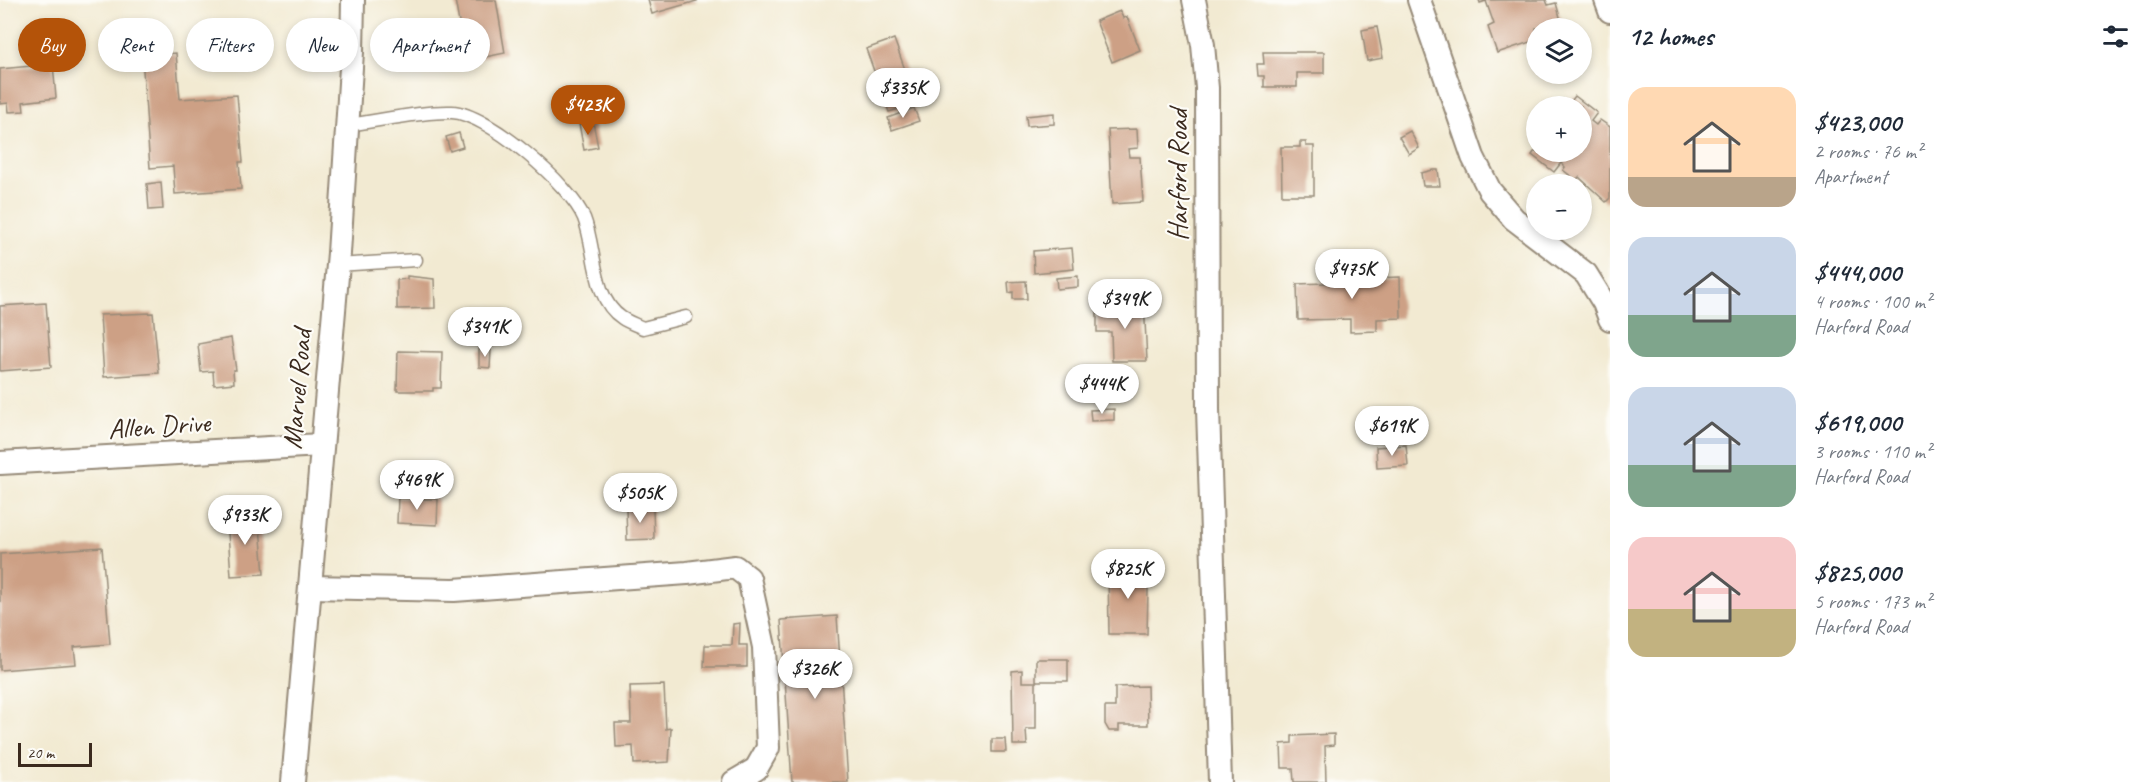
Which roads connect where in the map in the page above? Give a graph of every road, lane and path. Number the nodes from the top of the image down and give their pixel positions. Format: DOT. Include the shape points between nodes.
graph roads {
  1 [pos="353,0"];
  2 [pos="1194,0"];
  3 [pos="1419,0"];
  4 [pos="1606,0"];
  5 [pos="1610,11"];
  6 [pos="347,125"];
  7 [pos="416,260"];
  8 [pos="337,265"];
  9 [pos="1609,311"];
  10 [pos="686,317"];
  11 [pos="321,444"];
  12 [pos="0,463"];
  13 [pos="310,587"];
  14 [pos="294,782"];
  15 [pos="734,782"];
  16 [pos="1220,782"];
  1 -- 6 [label="street, Marvel Road"];
  2 -- 16 [label="street, Harford Road" via="1207,88 1208,409"];
  3 -- 9 [label="street" via="1473,157 1490,191 1514,219 1586,274"];
  4 -- 5 [label="street"];
  6 -- 8 [label="street, Marvel Road"];
  6 -- 10 [label="lane" via="453,112 480,122 529,155 564,188 584,216 608,302 621,318 643,328"];
  7 -- 8 [label="lane"];
  8 -- 11 [label="street, Marvel Road"];
  11 -- 12 [label="street, Allen Drive"];
  11 -- 13 [label="street, Marvel Road"];
  13 -- 14 [label="street, Marvel Road"];
  13 -- 15 [label="street" via="454,590 735,567 749,578 764,646 768,748 756,769"];
}
